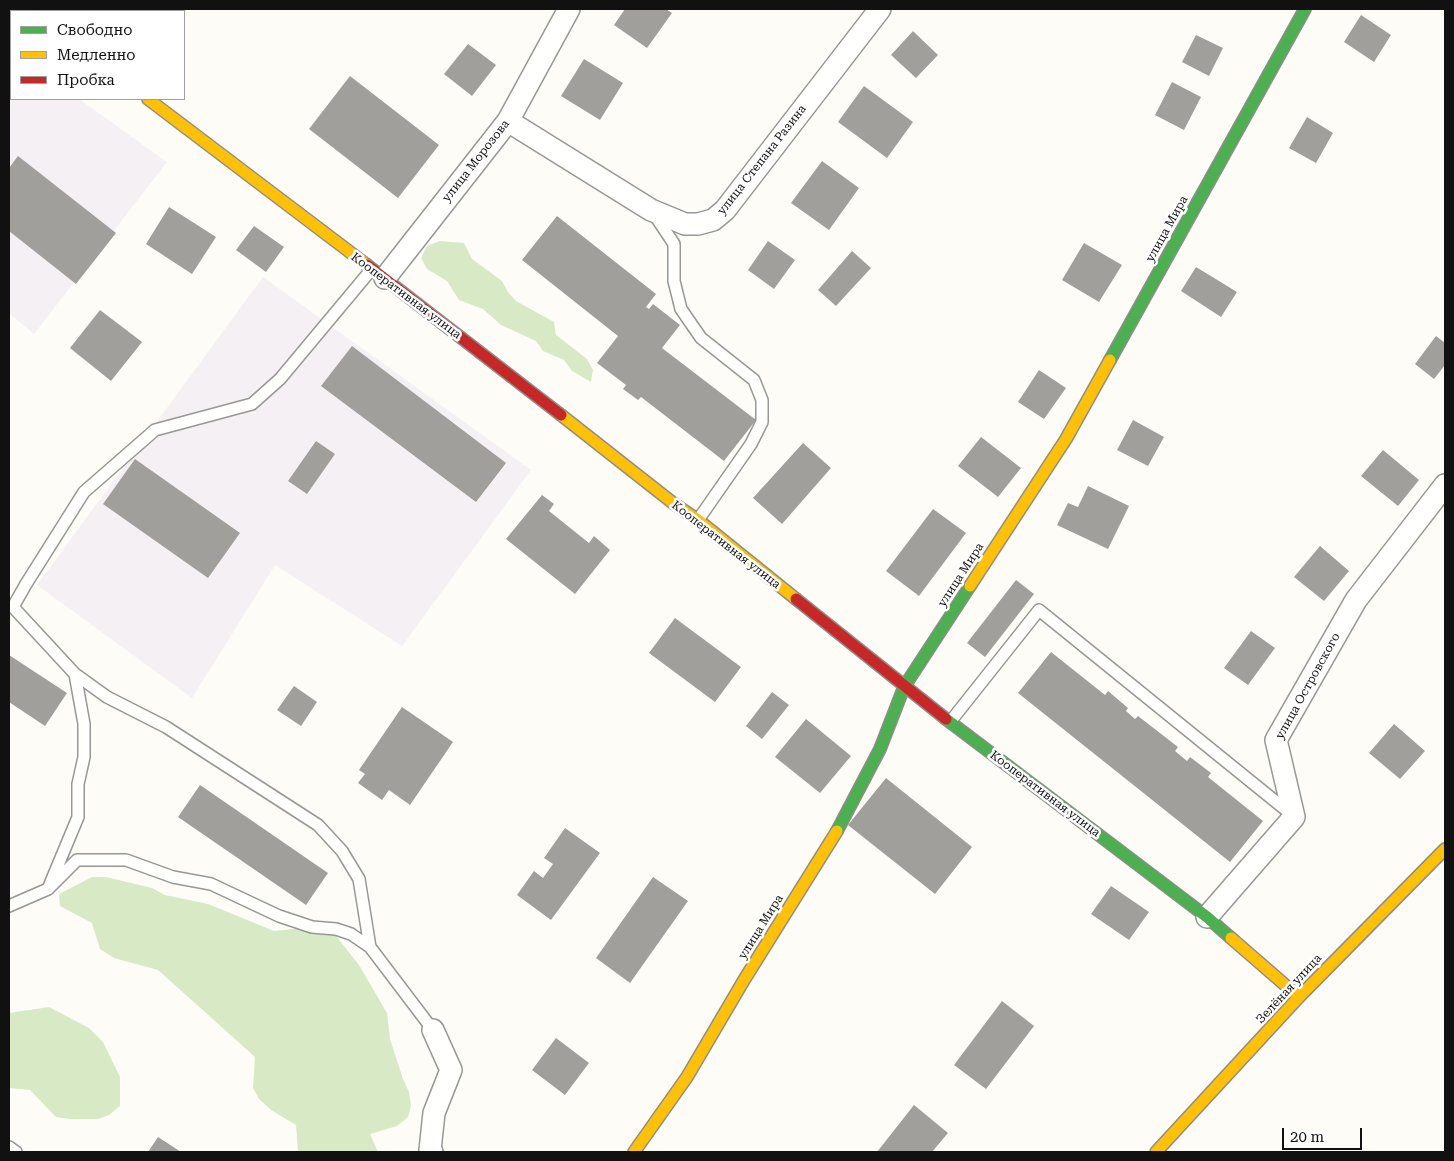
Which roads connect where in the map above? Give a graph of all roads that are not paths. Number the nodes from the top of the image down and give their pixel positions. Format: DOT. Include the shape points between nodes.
graph roads {
  1 [pos="569,9"];
  2 [pos="880,9"];
  3 [pos="1305,9"];
  4 [pos="149,100"];
  5 [pos="508,121"];
  6 [pos="651,210"];
  7 [pos="378,274"];
  8 [pos="1445,485"];
  9 [pos="698,520"];
  10 [pos="75,674"];
  11 [pos="904,687"];
  12 [pos="950,722"];
  13 [pos="1294,816"];
  14 [pos="1445,849"];
  15 [pos="48,889"];
  16 [pos="9,906"];
  17 [pos="1206,917"];
  18 [pos="370,947"];
  19 [pos="1299,997"];
  20 [pos="433,1030"];
  21 [pos="9,1147"];
  22 [pos="16,1152"];
  23 [pos="432,1152"];
  24 [pos="634,1152"];
  25 [pos="1156,1152"];
  1 -- 5 [label="street, улица Морозова"];
  2 -- 6 [label="street, улица Степана Разина" via="725,210 712,220 698,224 685,224"];
  3 -- 11 [label="street, улица Мира" via="1066,439"];
  4 -- 7 [label="street, Кооперативная улица"];
  5 -- 6 [label="street, улица Степана Разина"];
  5 -- 7 [label="street, улица Морозова"];
  6 -- 9 [label="lane" via="674,244 674,281 681,309 701,338 754,380 762,400 762,422 751,444"];
  7 -- 9 [label="street, Кооперативная улица"];
  7 -- 10 [label="lane" via="280,379 252,404 155,430 84,492 14,607"];
  8 -- 13 [label="street, улица Островского" via="1356,600 1276,740"];
  9 -- 11 [label="street, Кооперативная улица"];
  10 -- 15 [label="lane" via="84,724 78,817"];
  10 -- 18 [label="lane" via="107,697 166,727 318,825 342,851 359,879"];
  11 -- 12 [label="street, Кооперативная улица"];
  11 -- 24 [label="street, улица Мира" via="880,749 839,828 687,1077"];
  12 -- 13 [label="lane" via="1039,610"];
  12 -- 17 [label="street, Кооперативная улица"];
  13 -- 17 [label="street"];
  14 -- 19 [label="street, Зелёная улица"];
  15 -- 16 [label="lane"];
  15 -- 18 [label="lane" via="77,860 126,860 173,877 211,884 279,916 312,927 351,934"];
  17 -- 19 [label="street, Кооперативная улица"];
  18 -- 20 [label="lane"];
  19 -- 25 [label="street, Зелёная улица"];
  20 -- 23 [label="street" via="451,1070 434,1112"];
  21 -- 22 [label="lane"];
}
